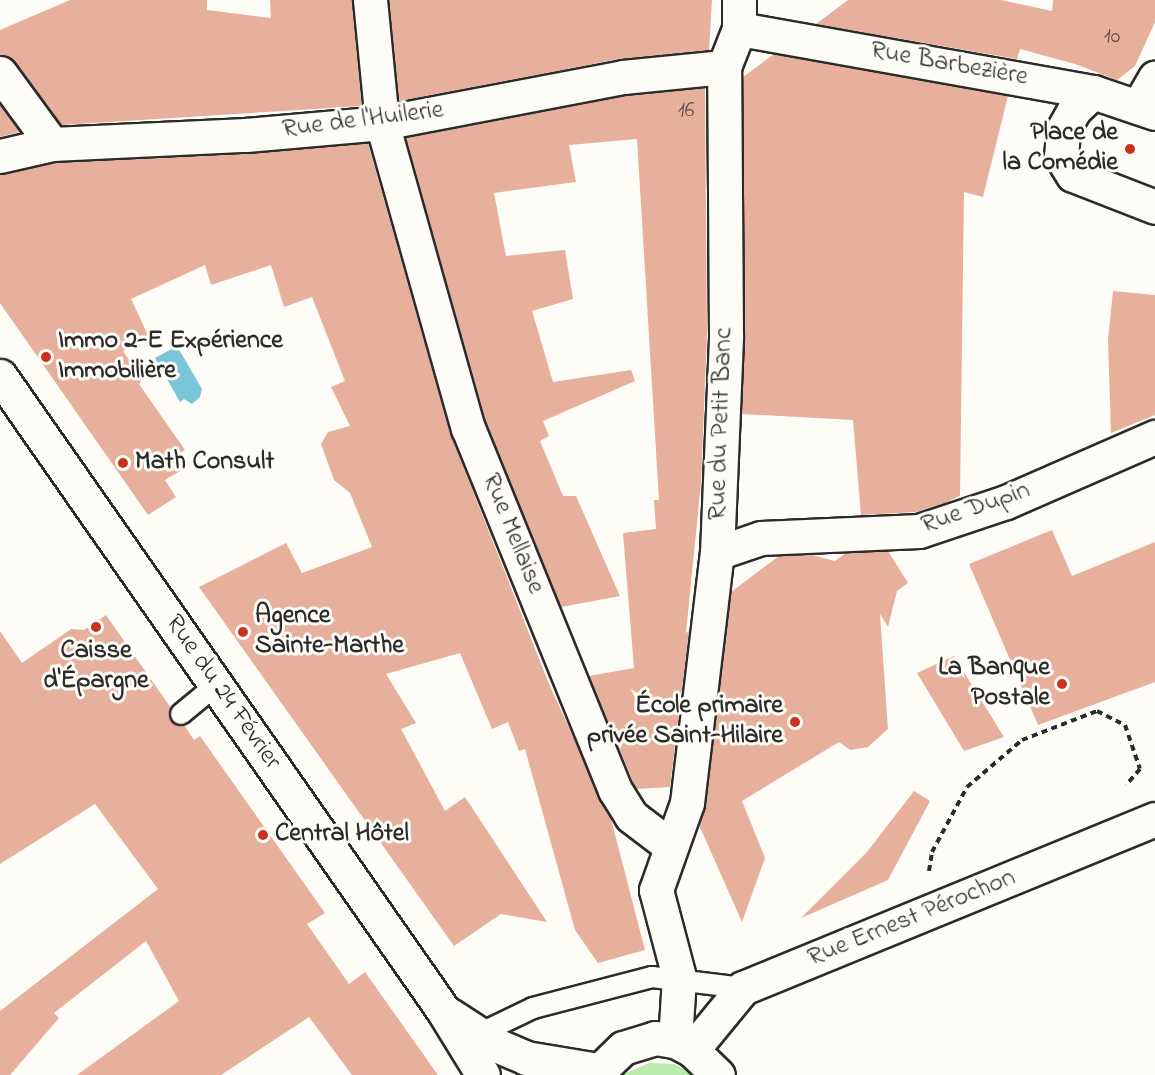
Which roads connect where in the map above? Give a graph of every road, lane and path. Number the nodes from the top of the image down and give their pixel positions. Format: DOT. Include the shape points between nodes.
graph roads {
  1 [pos="370,0"];
  2 [pos="739,15"];
  3 [pos="723,67"];
  4 [pos="0,73"];
  5 [pos="1155,78"];
  6 [pos="1093,92"];
  7 [pos="1146,110"];
  8 [pos="382,123"];
  9 [pos="52,144"];
  10 [pos="0,156"];
  11 [pos="1155,207"];
  12 [pos="0,376"];
  13 [pos="1155,437"];
  14 [pos="717,553"];
  15 [pos="216,685"];
  16 [pos="182,714"];
  17 [pos="1126,785"];
  18 [pos="1155,819"];
  19 [pos="669,845"];
  20 [pos="929,878"];
  21 [pos="679,977"];
  22 [pos="743,988"];
  23 [pos="443,1010"];
  24 [pos="479,1034"];
  25 [pos="683,1046"];
  26 [pos="596,1072"];
  27 [pos="476,1073"];
  28 [pos="718,1075"];
  1 -- 8 [label="street, Rue Mellaise"];
  2 -- 3 [label="street, Rue du Petit Banc"];
  2 -- 6 [label="street, Rue Barbezière"];
  3 -- 8 [label="street, Rue de l'Huilerie" via="623,77"];
  3 -- 14 [label="street, Rue du Petit Banc" via="726,335"];
  4 -- 9 [label="street"];
  5 -- 7 [label="street"];
  6 -- 7 [label="street, Rue Barbezière"];
  6 -- 11 [label="street" via="1074,110 1063,130 1061,156 1073,176"];
  8 -- 9 [label="street, Rue de l'Huilerie" via="246,135"];
  8 -- 19 [label="street, Rue Mellaise" via="468,428 615,790 632,816"];
  9 -- 10 [label="street, Rue de l'Huilerie"];
  12 -- 15 [label="street, Rue du 24 Février"];
  13 -- 14 [label="street, Rue Dupin" via="1006,502 920,531 760,538"];
  14 -- 19 [label="street, Rue du Petit Banc" via="687,803"];
  15 -- 16 [label="lane"];
  15 -- 23 [label="street, Rue du 24 Février"];
  17 -- 20 [label="path" via="1140,769 1125,725 1097,711 1022,740 967,787 932,852"];
  18 -- 22 [label="street, Rue Ernest Pérochon"];
  19 -- 21 [label="street" via="656,890"];
  21 -- 22 [label="lane"];
  21 -- 24 [label="lane" via="652,977 533,1008"];
  21 -- 25 [label="street"];
  22 -- 25 [label="street, Rue Ernest Pérochon"];
  23 -- 24 [label="street, Rue du 24 Février"];
  23 -- 27 [label="street, Rue du 24 Février"];
  24 -- 26 [label="street, Rue du 24 Février" via="526,1058"];
  25 -- 26 [label="street" via="655,1038 636,1042"];
  25 -- 28 [label="street"];
}
